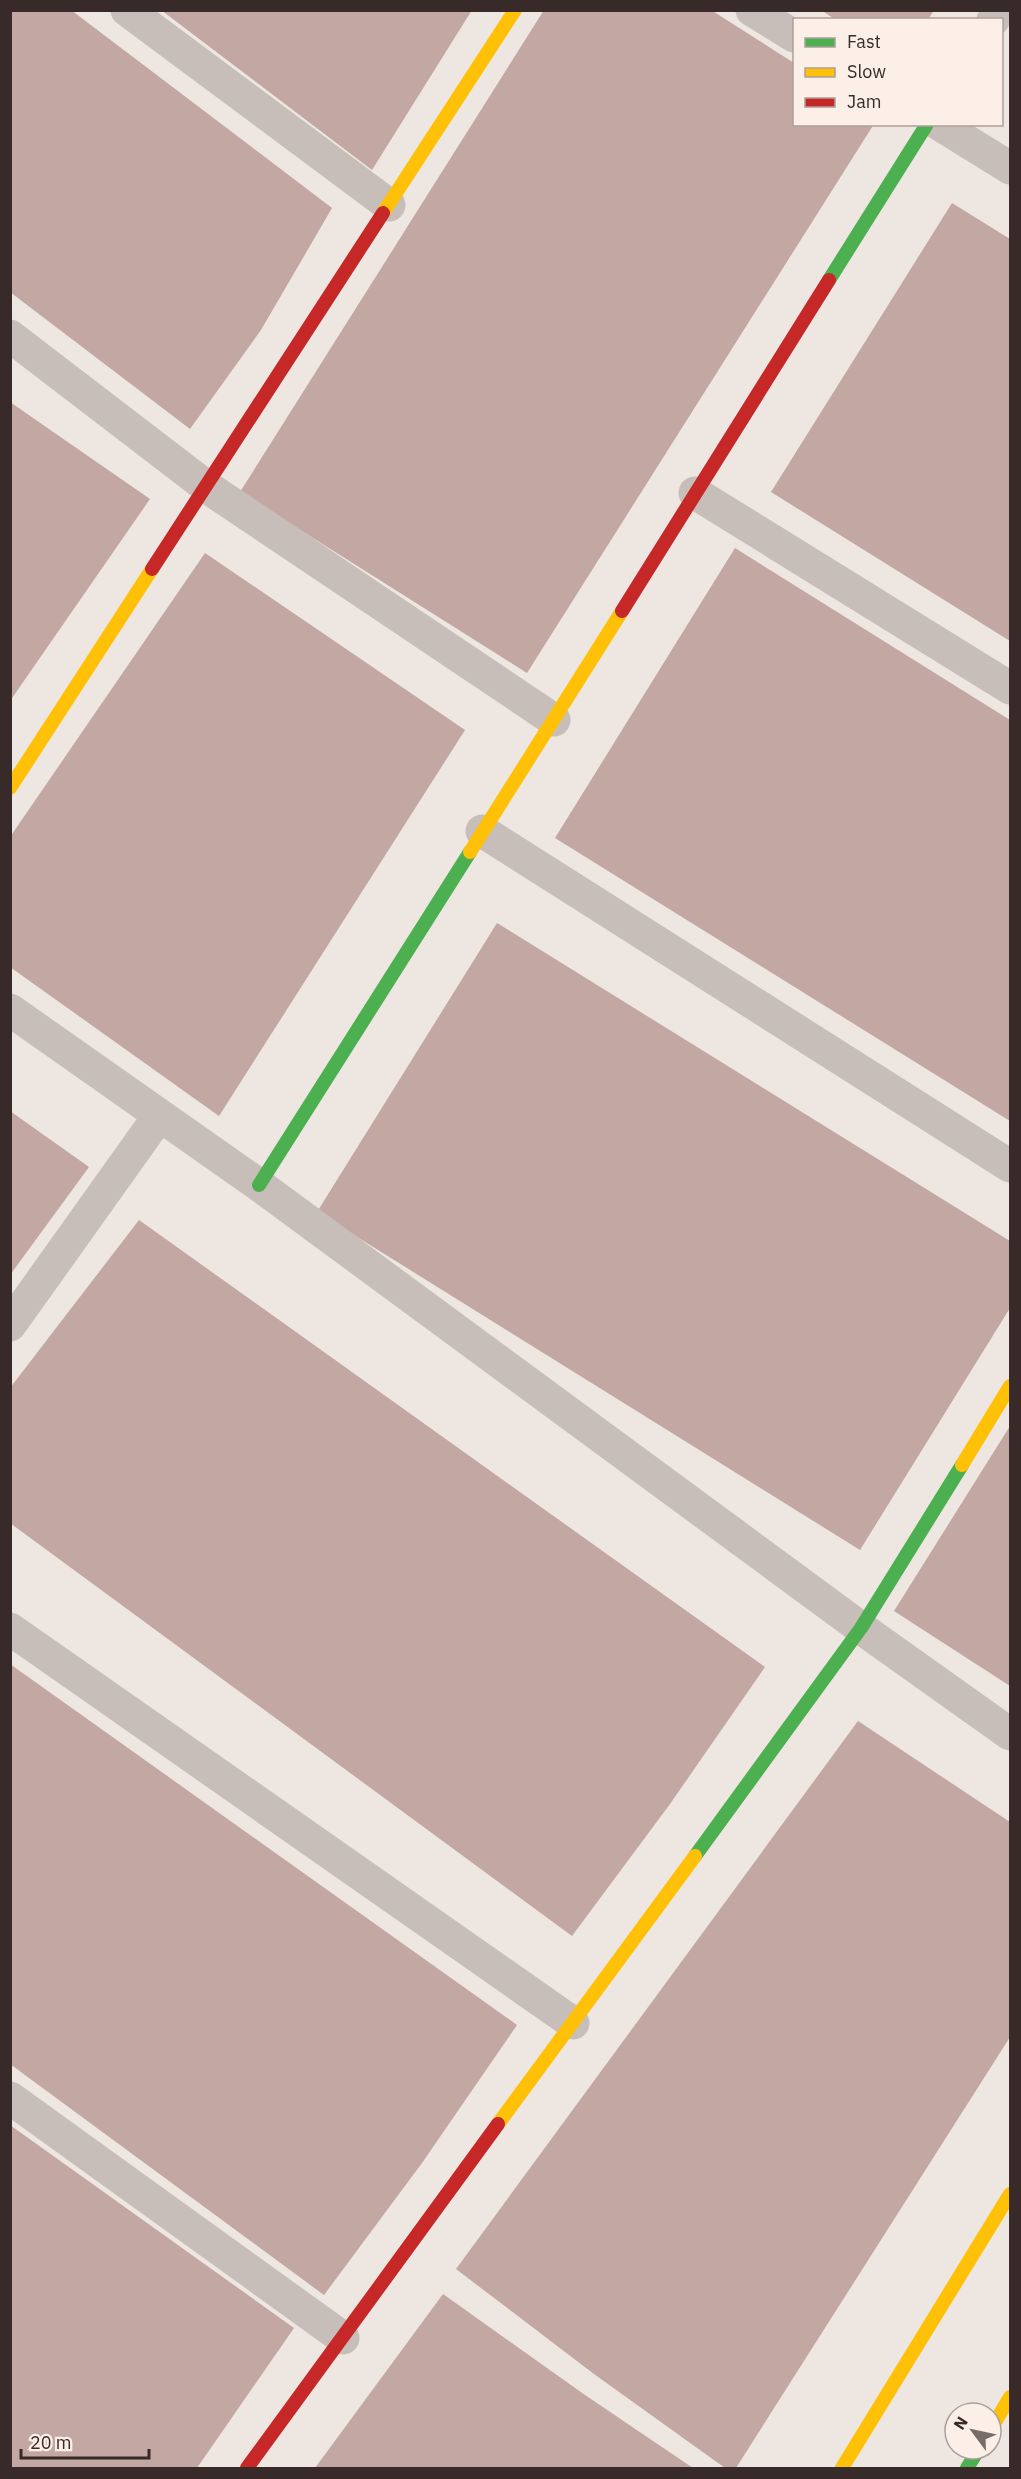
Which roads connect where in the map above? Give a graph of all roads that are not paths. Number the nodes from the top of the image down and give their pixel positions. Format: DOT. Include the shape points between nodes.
graph roads {
  1 [pos="127,10"];
  2 [pos="515,10"];
  3 [pos="752,10"];
  4 [pos="793,35"];
  5 [pos="926,126"];
  6 [pos="942,126"];
  7 [pos="1011,168"];
  8 [pos="389,205"];
  9 [pos="10,336"];
  10 [pos="207,487"];
  11 [pos="695,493"];
  12 [pos="1011,687"];
  13 [pos="554,720"];
  14 [pos="10,788"];
  15 [pos="482,831"];
  16 [pos="10,1010"];
  17 [pos="159,1116"];
  18 [pos="1011,1166"];
  19 [pos="259,1185"];
  20 [pos="10,1325"];
  21 [pos="1011,1386"];
  22 [pos="861,1628"];
  23 [pos="10,1629"];
  24 [pos="1011,1734"];
  25 [pos="573,2023"];
  26 [pos="10,2098"];
  27 [pos="1011,2194"];
  28 [pos="343,2338"];
  29 [pos="1011,2397"];
  30 [pos="1003,2410"];
  31 [pos="248,2469"];
  32 [pos="842,2469"];
  1 -- 8 [label="street"];
  2 -- 8 [label="street"];
  3 -- 4 [label="street"];
  5 -- 11 [label="street"];
  6 -- 7 [label="street"];
  8 -- 10 [label="street"];
  9 -- 10 [label="street"];
  10 -- 13 [label="street"];
  10 -- 14 [label="street"];
  11 -- 12 [label="street"];
  11 -- 13 [label="street"];
  13 -- 15 [label="street"];
  15 -- 18 [label="street"];
  15 -- 19 [label="street"];
  16 -- 17 [label="street"];
  17 -- 19 [label="street"];
  17 -- 20 [label="street"];
  19 -- 22 [label="street"];
  21 -- 22 [label="street"];
  22 -- 24 [label="street"];
  22 -- 25 [label="street"];
  23 -- 25 [label="street"];
  25 -- 28 [label="street"];
  26 -- 28 [label="street"];
  27 -- 32 [label="street"];
  28 -- 31 [label="street"];
  29 -- 30 [label="street"];
}
